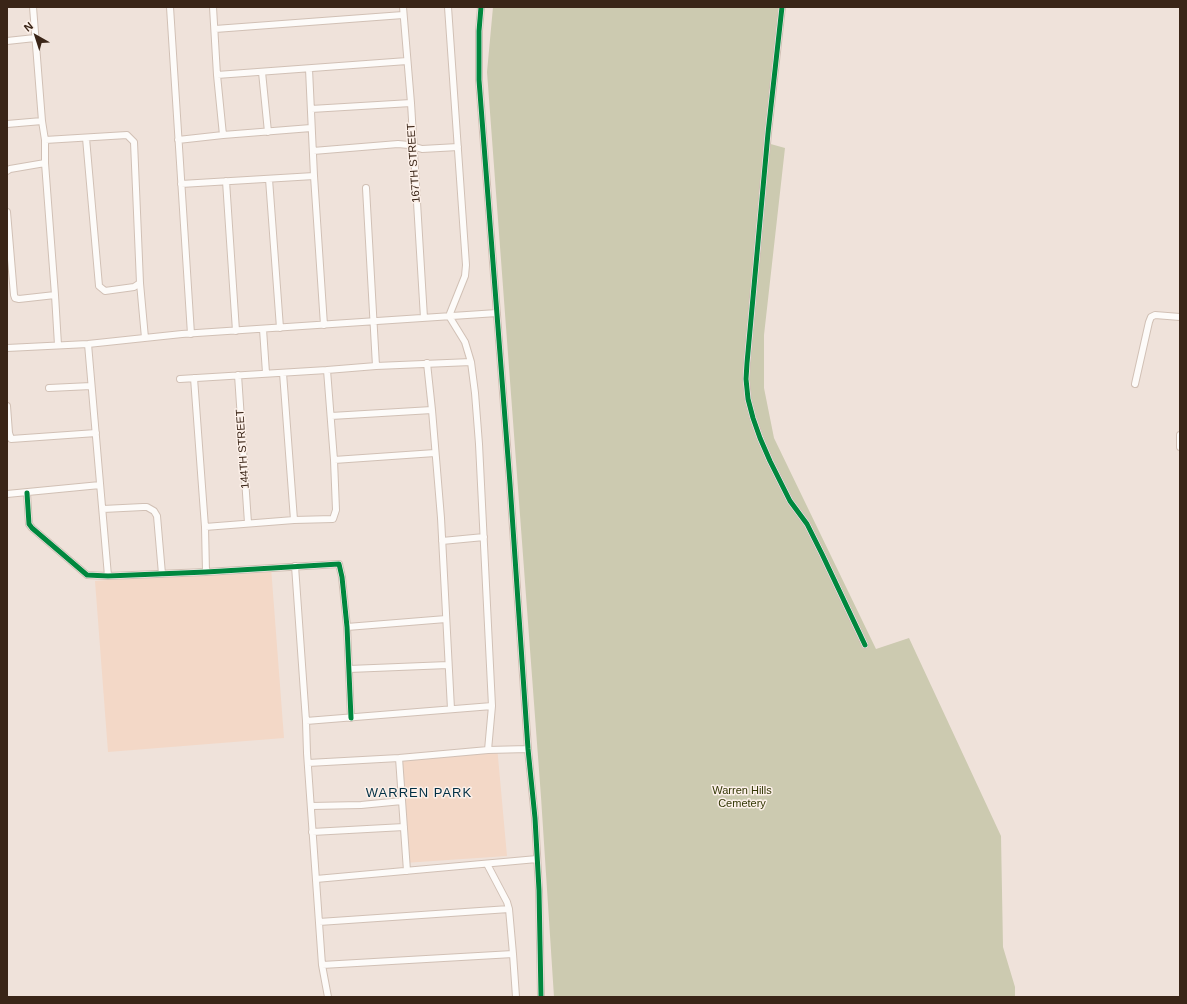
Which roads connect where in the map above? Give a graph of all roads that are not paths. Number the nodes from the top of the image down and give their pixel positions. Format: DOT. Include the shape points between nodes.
graph roads {
  1 [pos="33,7"];
  2 [pos="170,7"];
  3 [pos="213,7"];
  4 [pos="403,7"];
  5 [pos="448,7"];
  6 [pos="481,7"];
  7 [pos="782,7"];
  8 [pos="403,15"];
  9 [pos="215,29"];
  10 [pos="35,38"];
  11 [pos="7,41"];
  12 [pos="407,61"];
  13 [pos="309,69"];
  14 [pos="262,72"];
  15 [pos="217,75"];
  16 [pos="411,103"];
  17 [pos="311,109"];
  18 [pos="42,121"];
  19 [pos="7,124"];
  20 [pos="311,128"];
  21 [pos="268,132"];
  22 [pos="223,135"];
  23 [pos="86,138"];
  24 [pos="45,140"];
  25 [pos="178,140"];
  26 [pos="413,147"];
  27 [pos="458,147"];
  28 [pos="313,151"];
  29 [pos="45,163"];
  30 [pos="7,171"];
  31 [pos="314,176"];
  32 [pos="269,179"];
  33 [pos="226,181"];
  34 [pos="181,184"];
  35 [pos="366,188"];
  36 [pos="7,212"];
  37 [pos="140,283"];
  38 [pos="56,295"];
  39 [pos="497,314"];
  40 [pos="449,316"];
  41 [pos="424,318"];
  42 [pos="1180,318"];
  43 [pos="374,322"];
  44 [pos="324,325"];
  45 [pos="280,328"];
  46 [pos="264,330"];
  47 [pos="236,331"];
  48 [pos="191,334"];
  49 [pos="144,338"];
  50 [pos="88,344"];
  51 [pos="58,345"];
  52 [pos="7,348"];
  53 [pos="471,362"];
  54 [pos="427,363"];
  55 [pos="376,366"];
  56 [pos="327,370"];
  57 [pos="266,373"];
  58 [pos="283,373"];
  59 [pos="238,375"];
  60 [pos="194,378"];
  61 [pos="180,379"];
  62 [pos="1135,384"];
  63 [pos="91,386"];
  64 [pos="49,388"];
  65 [pos="7,406"];
  66 [pos="432,410"];
  67 [pos="331,416"];
  68 [pos="96,433"];
  69 [pos="1180,435"];
  70 [pos="1180,447"];
  71 [pos="435,453"];
  72 [pos="334,460"];
  73 [pos="100,485"];
  74 [pos="27,493"];
  75 [pos="7,494"];
  76 [pos="103,509"];
  77 [pos="294,520"];
  78 [pos="248,523"];
  79 [pos="205,527"];
  80 [pos="484,537"];
  81 [pos="442,541"];
  82 [pos="295,566"];
  83 [pos="206,572"];
  84 [pos="162,574"];
  85 [pos="108,576"];
  86 [pos="446,619"];
  87 [pos="347,627"];
  88 [pos="864,645"];
  89 [pos="448,665"];
  90 [pos="349,669"];
  91 [pos="492,706"];
  92 [pos="451,709"];
  93 [pos="351,718"];
  94 [pos="306,721"];
  95 [pos="528,749"];
  96 [pos="488,750"];
  97 [pos="399,758"];
  98 [pos="308,763"];
  99 [pos="402,801"];
  100 [pos="311,806"];
  101 [pos="404,827"];
  102 [pos="312,832"];
  103 [pos="536,859"];
  104 [pos="486,864"];
  105 [pos="407,871"];
  106 [pos="316,879"];
  107 [pos="509,909"];
  108 [pos="319,922"];
  109 [pos="513,954"];
  110 [pos="322,965"];
  111 [pos="328,997"];
  112 [pos="516,997"];
  113 [pos="541,997"];
  1 -- 10 [label="street"];
  2 -- 25 [label="street"];
  3 -- 9 [label="street"];
  4 -- 8 [label="street, 167TH STREET"];
  5 -- 27 [label="street"];
  6 -- 39 [label="street" via="479,80"];
  7 -- 88 [label="street" via="746,379 748,399 752,418 770,461 790,501 807,524"];
  8 -- 9 [label="street"];
  8 -- 12 [label="street, 167TH STREET"];
  9 -- 15 [label="street"];
  10 -- 11 [label="street"];
  10 -- 18 [label="street"];
  12 -- 13 [label="street"];
  12 -- 16 [label="street, 167TH STREET"];
  13 -- 14 [label="street"];
  13 -- 17 [label="street"];
  14 -- 15 [label="street"];
  14 -- 21 [label="street"];
  15 -- 22 [label="street"];
  16 -- 17 [label="street"];
  16 -- 26 [label="street, 167TH STREET"];
  17 -- 20 [label="street"];
  18 -- 19 [label="street"];
  18 -- 24 [label="street"];
  20 -- 21 [label="street"];
  20 -- 28 [label="street"];
  21 -- 22 [label="street"];
  22 -- 25 [label="street"];
  23 -- 24 [label="street"];
  23 -- 37 [label="street" via="127,135 134,142"];
  23 -- 37 [label="street" via="98,286 105,291 134,287"];
  24 -- 29 [label="street"];
  25 -- 34 [label="street"];
  26 -- 27 [label="street"];
  26 -- 28 [label="street" via="398,144"];
  26 -- 41 [label="street, 167TH STREET"];
  27 -- 40 [label="street" via="466,271"];
  28 -- 31 [label="street"];
  29 -- 30 [label="street"];
  29 -- 38 [label="street"];
  31 -- 32 [label="street"];
  31 -- 44 [label="street"];
  32 -- 33 [label="street"];
  32 -- 45 [label="street"];
  33 -- 34 [label="street"];
  33 -- 47 [label="street"];
  34 -- 48 [label="street"];
  35 -- 43 [label="street"];
  36 -- 38 [label="street" via="15,298"];
  37 -- 49 [label="street"];
  38 -- 51 [label="street"];
  39 -- 40 [label="street"];
  39 -- 95 [label="street"];
  40 -- 41 [label="street"];
  40 -- 53 [label="street" via="465,342"];
  41 -- 43 [label="street"];
  42 -- 62 [label="street" via="1155,315 1151,317"];
  43 -- 44 [label="street"];
  43 -- 55 [label="street"];
  44 -- 45 [label="street"];
  45 -- 46 [label="street"];
  46 -- 47 [label="street"];
  46 -- 57 [label="street"];
  47 -- 48 [label="street"];
  48 -- 49 [label="street"];
  49 -- 50 [label="street"];
  50 -- 51 [label="street"];
  50 -- 63 [label="street"];
  51 -- 52 [label="street"];
  53 -- 54 [label="street"];
  53 -- 80 [label="street"];
  54 -- 55 [label="street"];
  54 -- 66 [label="street"];
  55 -- 56 [label="street"];
  56 -- 58 [label="street"];
  56 -- 67 [label="street"];
  57 -- 58 [label="street"];
  57 -- 59 [label="street"];
  58 -- 77 [label="street"];
  59 -- 60 [label="street"];
  59 -- 78 [label="street, 144TH STREET"];
  60 -- 61 [label="street"];
  60 -- 79 [label="street"];
  63 -- 64 [label="street"];
  63 -- 68 [label="street"];
  65 -- 68 [label="street" via="11,438"];
  66 -- 67 [label="street"];
  66 -- 71 [label="street"];
  67 -- 72 [label="street"];
  68 -- 73 [label="street"];
  69 -- 70 [label="street"];
  71 -- 72 [label="street"];
  71 -- 81 [label="street"];
  72 -- 77 [label="street" via="336,510 333,519"];
  73 -- 74 [label="street"];
  73 -- 76 [label="street"];
  74 -- 75 [label="street"];
  74 -- 85 [label="street" via="29,524 32,528 87,575"];
  76 -- 84 [label="street" via="147,507 154,511 157,516"];
  76 -- 85 [label="street"];
  77 -- 78 [label="street"];
  78 -- 79 [label="street"];
  79 -- 83 [label="street"];
  80 -- 81 [label="street"];
  80 -- 91 [label="street"];
  81 -- 86 [label="street"];
  82 -- 83 [label="street"];
  82 -- 87 [label="street" via="339,564"];
  82 -- 94 [label="street"];
  83 -- 84 [label="street"];
  84 -- 85 [label="street"];
  86 -- 87 [label="street"];
  86 -- 89 [label="street"];
  87 -- 90 [label="street"];
  89 -- 90 [label="street"];
  89 -- 92 [label="street"];
  90 -- 93 [label="street"];
  91 -- 92 [label="street"];
  91 -- 96 [label="street"];
  92 -- 93 [label="street"];
  93 -- 94 [label="street"];
  94 -- 98 [label="street"];
  95 -- 96 [label="street"];
  95 -- 103 [label="street"];
  96 -- 97 [label="street"];
  97 -- 98 [label="street"];
  97 -- 99 [label="street"];
  98 -- 100 [label="street"];
  99 -- 100 [label="street"];
  99 -- 101 [label="street"];
  100 -- 102 [label="street"];
  101 -- 102 [label="street"];
  101 -- 105 [label="street"];
  102 -- 106 [label="street"];
  103 -- 104 [label="street"];
  103 -- 113 [label="street"];
  104 -- 105 [label="street"];
  104 -- 107 [label="street"];
  105 -- 106 [label="street"];
  106 -- 108 [label="street"];
  107 -- 108 [label="street"];
  107 -- 109 [label="street"];
  108 -- 110 [label="street"];
  109 -- 110 [label="street"];
  109 -- 112 [label="street"];
  110 -- 111 [label="street"];
}
